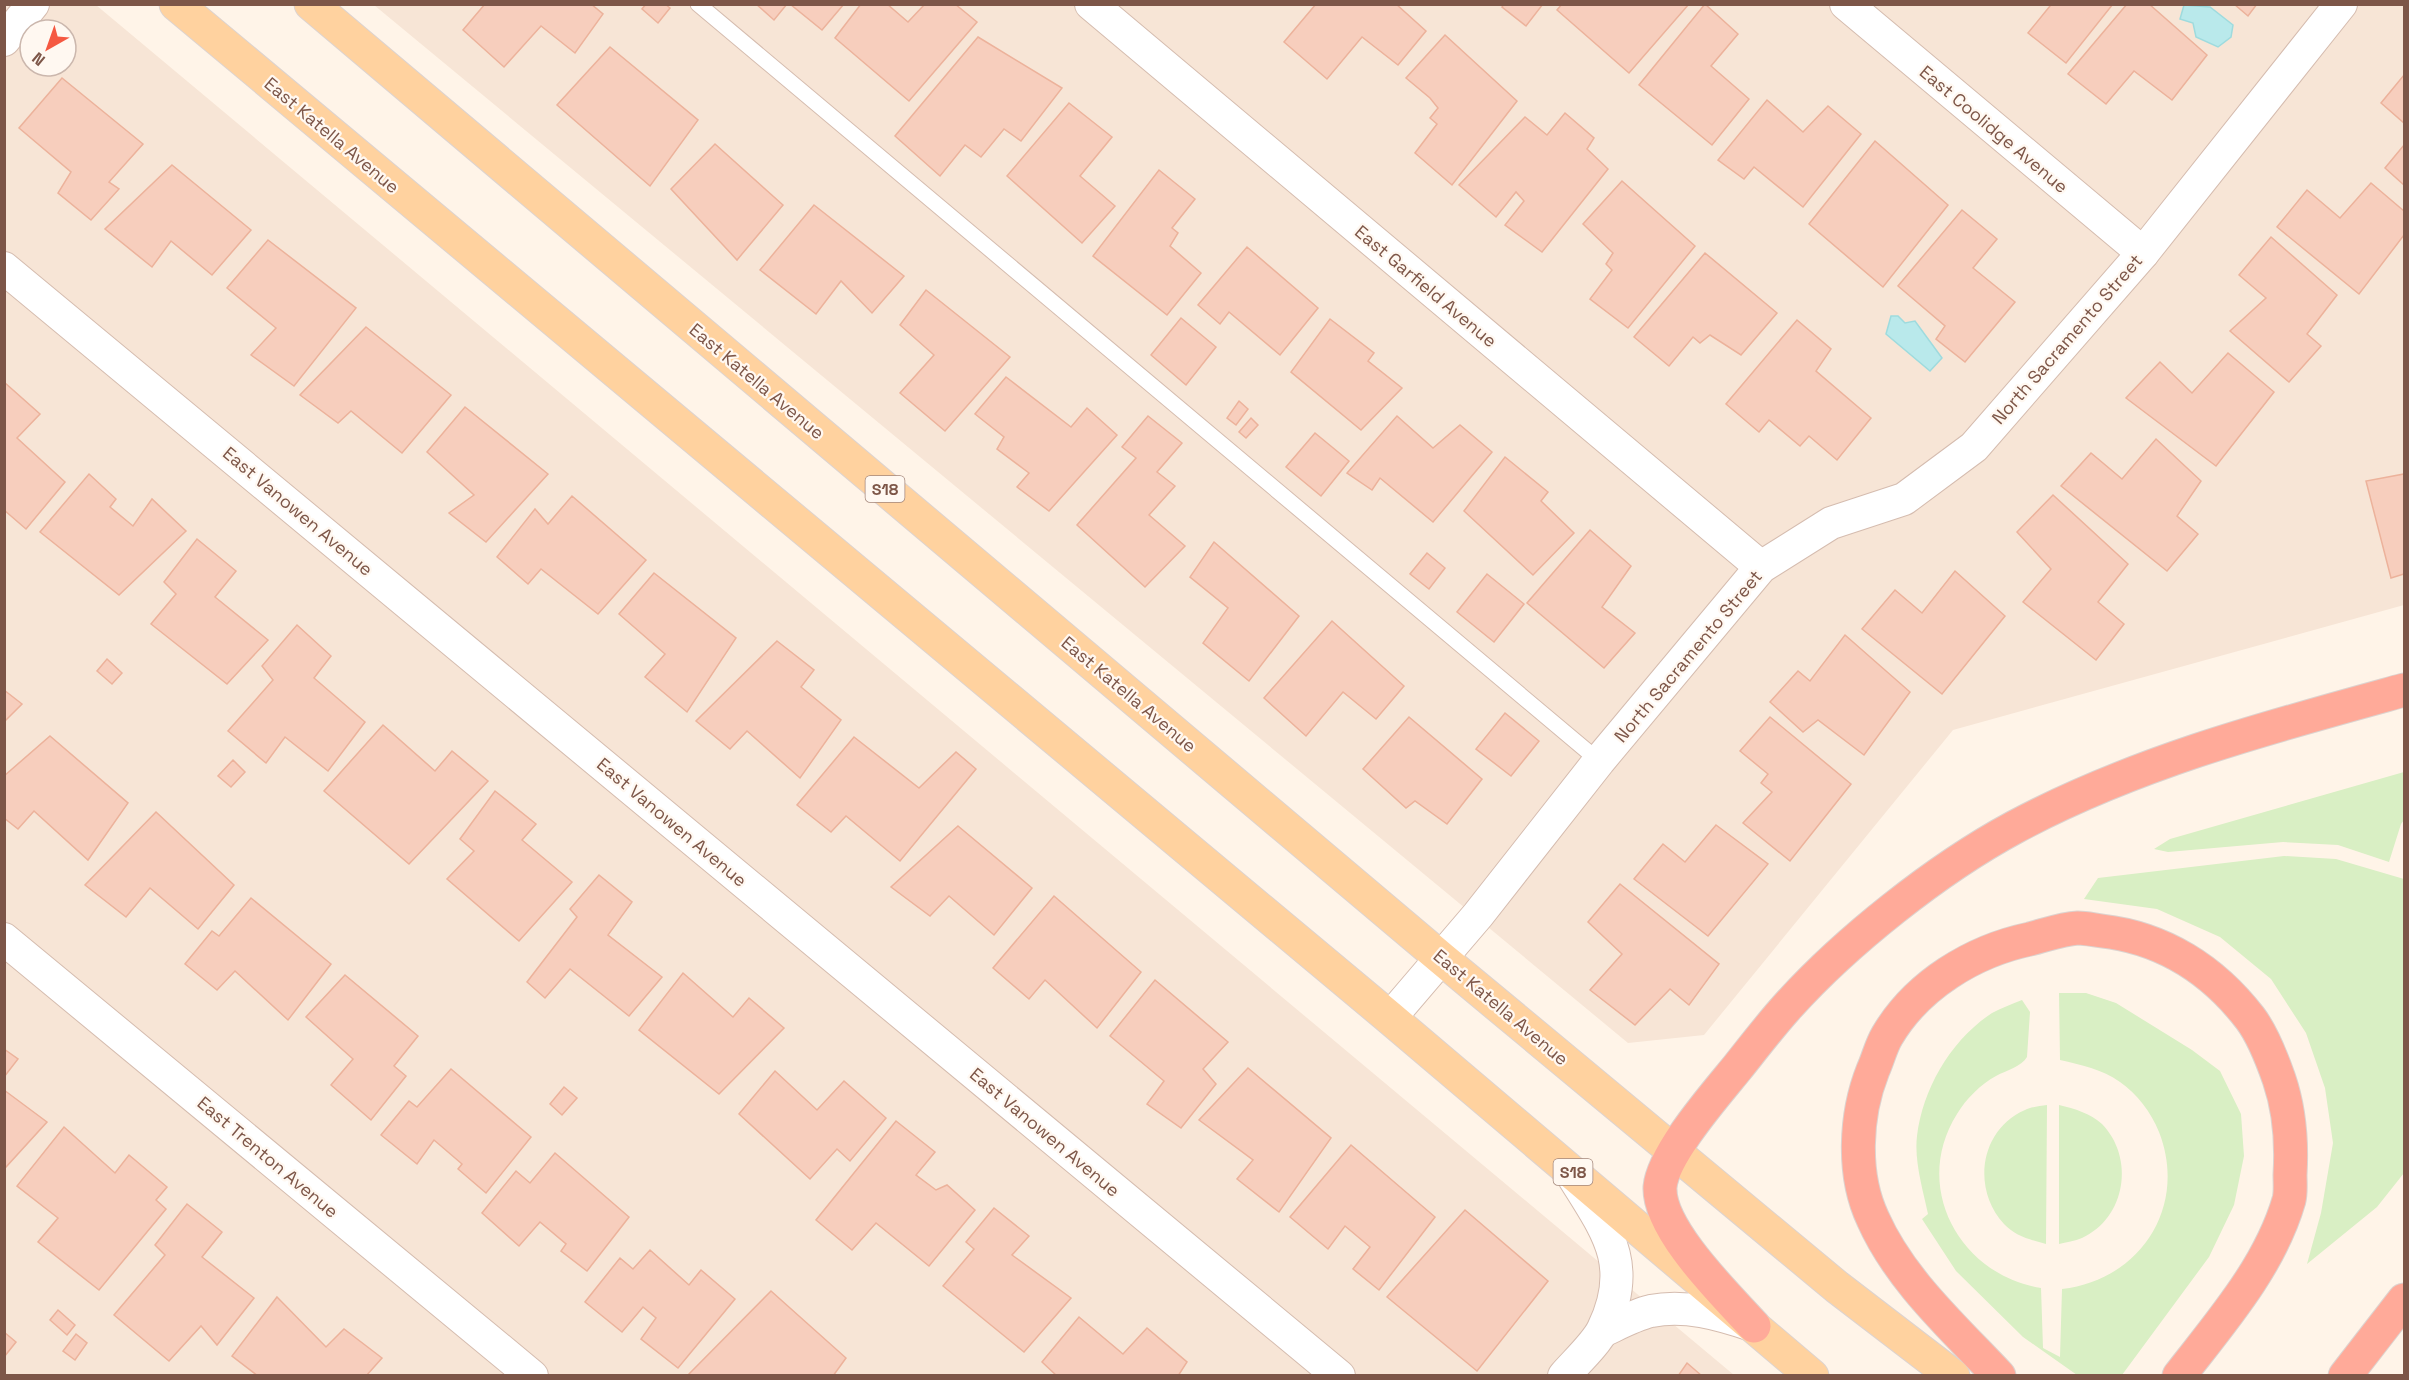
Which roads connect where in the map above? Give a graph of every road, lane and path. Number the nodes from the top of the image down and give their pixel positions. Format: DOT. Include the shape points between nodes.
graph roads {
  1 [pos="33,4"];
  2 [pos="176,4"];
  3 [pos="311,4"];
  4 [pos="698,4"];
  5 [pos="1091,4"];
  6 [pos="1846,4"];
  7 [pos="2341,4"];
  8 [pos="4,40"];
  9 [pos="2143,253"];
  10 [pos="4,268"];
  11 [pos="1761,567"];
  12 [pos="2404,690"];
  13 [pos="1599,761"];
  14 [pos="4,939"];
  15 [pos="1442,958"];
  16 [pos="1390,1018"];
  17 [pos="1674,1151"];
  18 [pos="1569,1168"];
  19 [pos="2404,1300"];
  20 [pos="1754,1326"];
  21 [pos="1603,1331"];
  22 [pos="532,1376"];
  23 [pos="1339,1376"];
  24 [pos="1564,1376"];
  25 [pos="1812,1376"];
  26 [pos="1953,1376"];
  27 [pos="1999,1376"];
  28 [pos="2180,1376"];
  29 [pos="2345,1376"];
  1 -- 8 [label="street"];
  2 -- 16 [label="main road, East Katella Avenue / S18"];
  3 -- 15 [label="main road, East Katella Avenue / S18"];
  4 -- 13 [label="lane"];
  5 -- 11 [label="street, East Garfield Avenue"];
  6 -- 9 [label="street, East Coolidge Avenue"];
  7 -- 9 [label="street, North Sacramento Street"];
  9 -- 11 [label="street, North Sacramento Street" via="1974,447 1904,499 1831,523"];
  10 -- 23 [label="street, East Vanowen Avenue"];
  11 -- 13 [label="street, North Sacramento Street"];
  12 -- 17 [label="highway" via="2202,750 2094,789 2014,828 1947,869 1882,919 1787,1007"];
  13 -- 15 [label="street, North Sacramento Street"];
  14 -- 22 [label="street, East Trenton Avenue"];
  15 -- 16 [label="street, North Sacramento Street"];
  15 -- 17 [label="main road, East Katella Avenue / S18"];
  16 -- 18 [label="main road, East Katella Avenue / S18"];
  17 -- 20 [label="highway" via="1664,1169 1660,1189 1665,1213 1681,1241"];
  17 -- 26 [label="main road, East Katella Avenue / S18" via="1837,1287"];
  18 -- 20 [label="main road, East Katella Avenue / S18"];
  18 -- 21 [label="street" via="1613,1247 1616,1282"];
  19 -- 29 [label="highway"];
  20 -- 21 [label="street" via="1716,1314 1670,1309 1650,1312"];
  20 -- 25 [label="main road, East Katella Avenue / S18"];
  21 -- 24 [label="street"];
  27 -- 28 [label="highway" via="1901,1266 1873,1220 1861,1187 1859,1130 1867,1085 1886,1037 1909,1006 1939,980 1977,956 2010,942 2079,928 2122,933 2166,947 2221,986 2252,1021 2288,1104 2290,1197 2247,1286"];
}
